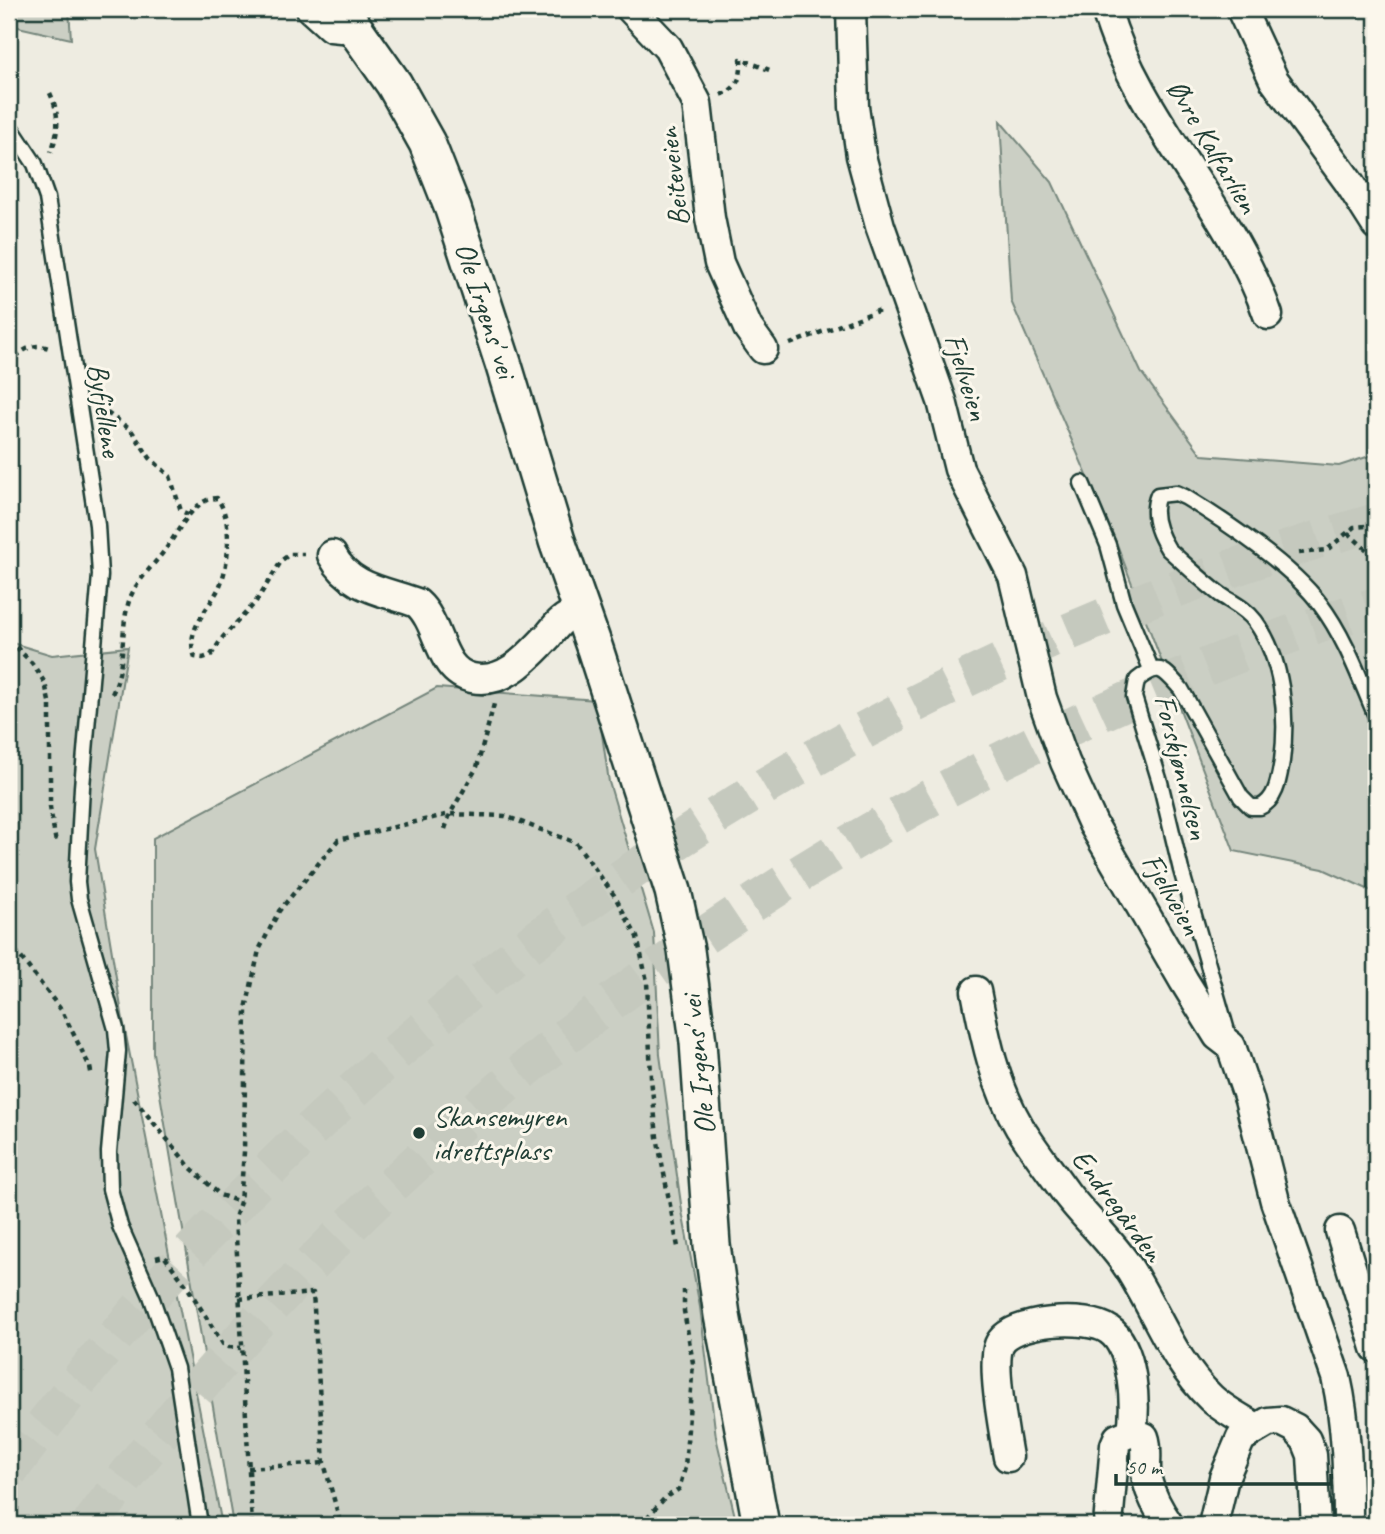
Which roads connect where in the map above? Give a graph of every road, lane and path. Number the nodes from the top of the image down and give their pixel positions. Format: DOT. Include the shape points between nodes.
graph roads {
  1 [pos="311,9"];
  2 [pos="631,9"];
  3 [pos="851,9"];
  4 [pos="1106,9"];
  5 [pos="1241,9"];
  6 [pos="345,15"];
  7 [pos="772,71"];
  8 [pos="50,93"];
  9 [pos="697,103"];
  10 [pos="9,125"];
  11 [pos="37,168"];
  12 [pos="1376,225"];
  13 [pos="907,299"];
  14 [pos="1268,315"];
  15 [pos="763,349"];
  16 [pos="69,352"];
  17 [pos="9,364"];
  18 [pos="76,394"];
  19 [pos="1083,483"];
  20 [pos="190,514"];
  21 [pos="1376,525"];
  22 [pos="1348,533"];
  23 [pos="1328,551"];
  24 [pos="332,555"];
  25 [pos="1376,558"];
  26 [pos="583,615"];
  27 [pos="9,640"];
  28 [pos="1151,669"];
  29 [pos="502,677"];
  30 [pos="88,714"];
  31 [pos="1376,716"];
  32 [pos="450,814"];
  33 [pos="445,829"];
  34 [pos="57,849"];
  35 [pos="9,942"];
  36 [pos="976,991"];
  37 [pos="1231,1046"];
  38 [pos="116,1078"];
  39 [pos="95,1087"];
  40 [pos="240,1202"];
  41 [pos="1340,1231"];
  42 [pos="678,1250"];
  43 [pos="160,1256"];
  44 [pos="684,1287"];
  45 [pos="239,1298"];
  46 [pos="241,1348"];
  47 [pos="1376,1348"];
  48 [pos="1255,1427"];
  49 [pos="1132,1432"];
  50 [pos="1008,1457"];
  51 [pos="324,1463"];
  52 [pos="248,1468"];
  53 [pos="200,1525"];
  54 [pos="252,1525"];
  55 [pos="341,1525"];
  56 [pos="640,1525"];
  57 [pos="761,1525"];
  58 [pos="1108,1525"];
  59 [pos="1169,1525"];
  60 [pos="1213,1525"];
  61 [pos="1316,1525"];
  62 [pos="1348,1525"];
  1 -- 6 [label="street, Ole Irgens' vei" via="331,27 341,28"];
  2 -- 9 [label="street, Beiteveien" via="668,48"];
  3 -- 13 [label="street, Fjellveien" via="860,156"];
  4 -- 14 [label="street, Øvre Kalfarlien" via="1142,95 1211,204"];
  5 -- 12 [label="street" via="1274,80"];
  6 -- 26 [label="street, Ole Irgens' vei" via="394,84 439,172"];
  7 -- 9 [label="path" via="741,59 740,78 732,90"];
  8 -- 11 [label="path" via="58,131 51,153"];
  9 -- 15 [label="street, Beiteveien" via="719,263 748,328"];
  10 -- 11 [label="lane, Byfjellene"];
  11 -- 16 [label="lane, Byfjellene" via="47,198"];
  13 -- 15 [label="path" via="772,351"];
  13 -- 37 [label="street, Fjellveien" via="960,469 1013,576 1042,698 1065,762 1093,824 1184,981 1219,1036"];
  16 -- 17 [label="path" via="39,345 22,349"];
  16 -- 18 [label="lane, Byfjellene"];
  18 -- 20 [label="path" via="92,392 99,407 131,430 150,458 170,476 181,511"];
  18 -- 30 [label="lane, Byfjellene" via="97,525 100,575"];
  19 -- 28 [label="lane"];
  20 -- 24 [label="path" via="207,499 217,498 225,508 227,522 221,583 195,628 191,647 195,657 211,655 290,554"];
  20 -- 30 [label="path" via="130,599 120,679 108,702"];
  21 -- 22 [label="path" via="1354,527"];
  22 -- 23 [label="path"];
  22 -- 25 [label="path"];
  24 -- 29 [label="street" via="345,574 364,586 424,609 458,673 481,680"];
  26 -- 29 [label="street" via="568,617"];
  26 -- 57 [label="street, Ole Irgens' vei" via="669,878 686,950 698,1042 712,1245"];
  27 -- 34 [label="path" via="45,683 50,706 50,807"];
  28 -- 31 [label="lane, Forskjønnelsen" via="1169,675 1181,689 1241,797 1251,807 1266,805 1279,778 1285,734 1275,663 1254,620 1163,542 1155,503 1158,495 1175,493 1204,509 1303,584 1338,634"];
  28 -- 37 [label="lane, Forskjønnelsen" via="1137,680 1133,697"];
  29 -- 32 [label="path" via="477,767"];
  30 -- 38 [label="lane, Byfjellene" via="77,881 83,918 116,1029"];
  32 -- 33 [label="path"];
  32 -- 40 [label="path" via="338,840 279,911 259,950 246,1009"];
  32 -- 42 [label="path" via="505,817 576,843 614,895 637,937 647,981 657,1137"];
  35 -- 39 [label="path" via="62,1011"];
  36 -- 48 [label="street, Endregården" via="986,1042 1020,1127 1068,1196 1129,1269 1188,1370 1210,1397"];
  37 -- 62 [label="street, Fjellveien" via="1275,1201 1336,1377 1348,1476"];
  38 -- 40 [label="path" via="190,1167 220,1195"];
  38 -- 53 [label="lane, Byfjellene" via="110,1189 120,1226 174,1359"];
  40 -- 45 [label="path" via="235,1218"];
  41 -- 47 [label="street"];
  43 -- 46 [label="path" via="186,1285 223,1344"];
  44 -- 56 [label="path" via="693,1363 685,1468 679,1489"];
  45 -- 46 [label="path"];
  45 -- 51 [label="path" via="313,1293"];
  46 -- 52 [label="path"];
  48 -- 60 [label="street" via="1241,1438 1224,1478"];
  48 -- 61 [label="street" via="1281,1421 1306,1440 1315,1477"];
  49 -- 50 [label="street" via="1130,1371 1114,1334 1097,1323 1080,1321 1027,1327 1004,1337 997,1356"];
  49 -- 58 [label="street" via="1118,1438 1113,1454"];
  49 -- 59 [label="street" via="1147,1444 1147,1481"];
  51 -- 52 [label="path"];
  51 -- 55 [label="path"];
  52 -- 54 [label="path"];
}
